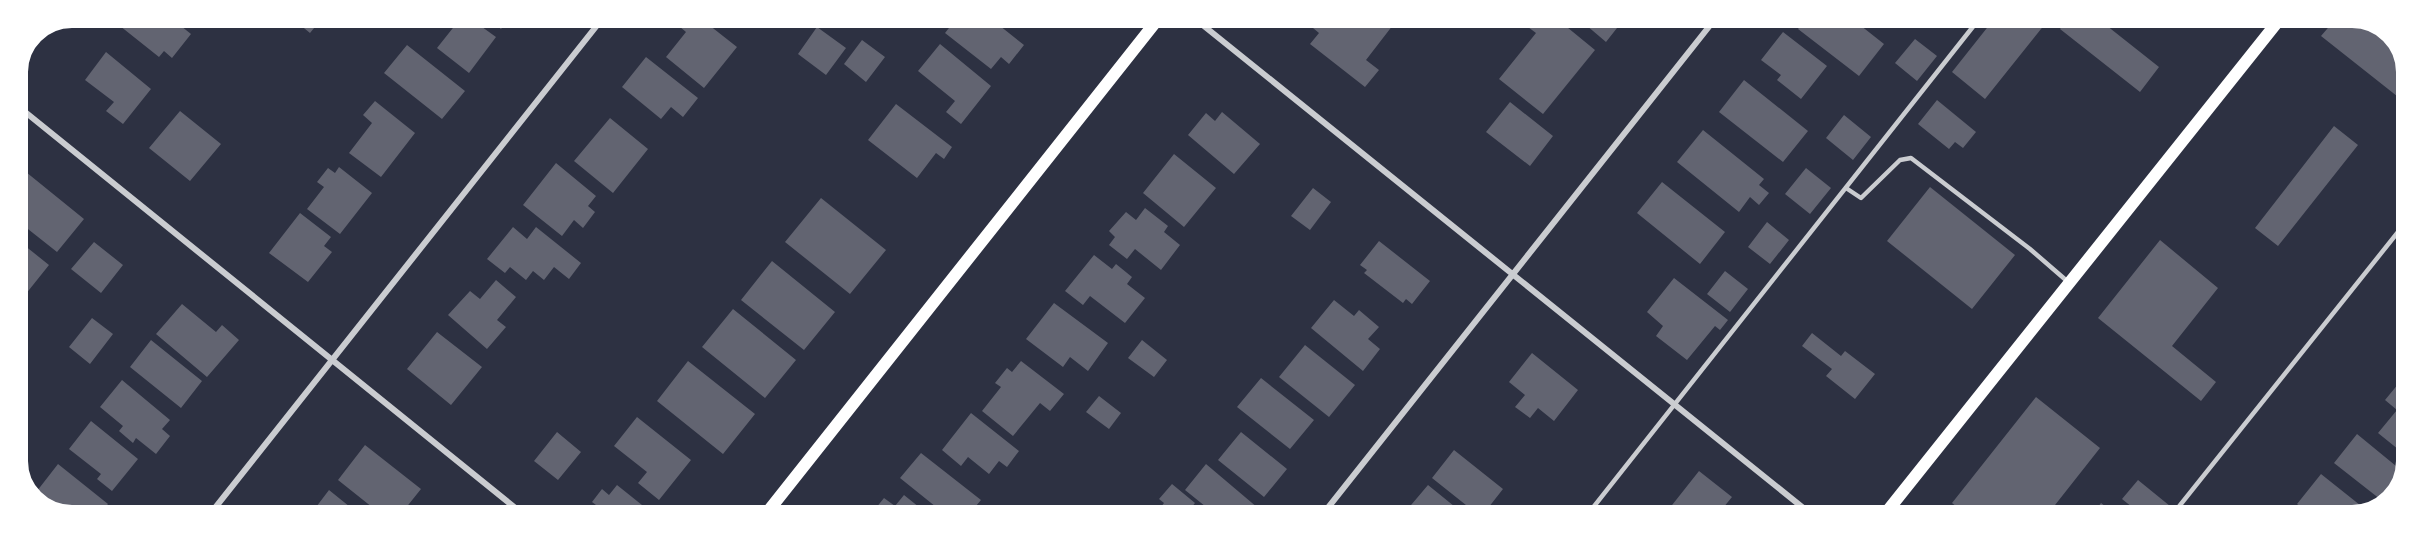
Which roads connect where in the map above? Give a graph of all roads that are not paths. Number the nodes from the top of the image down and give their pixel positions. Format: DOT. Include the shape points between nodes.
graph roads {
  1 [pos="598,24"];
  2 [pos="1154,24"];
  3 [pos="1202,24"];
  4 [pos="1711,24"];
  5 [pos="1975,24"];
  6 [pos="2276,24"];
  7 [pos="24,111"];
  8 [pos="1846,188"];
  9 [pos="2400,230"];
  10 [pos="1512,274"];
  11 [pos="2070,283"];
  12 [pos="332,360"];
  13 [pos="1675,405"];
  14 [pos="215,509"];
  15 [pos="516,509"];
  16 [pos="770,509"];
  17 [pos="1326,509"];
  18 [pos="1592,509"];
  19 [pos="1805,509"];
  20 [pos="1889,509"];
  21 [pos="2177,509"];
  1 -- 12 [label="street"];
  2 -- 16 [label="main road"];
  3 -- 10 [label="street"];
  4 -- 10 [label="street"];
  5 -- 8 [label="lane"];
  6 -- 11 [label="main road"];
  7 -- 12 [label="street"];
  8 -- 11 [label="lane" via="1861,198 1900,160 1911,158"];
  8 -- 13 [label="lane"];
  9 -- 21 [label="lane"];
  10 -- 13 [label="street"];
  10 -- 17 [label="street"];
  11 -- 20 [label="main road"];
  12 -- 14 [label="street"];
  12 -- 15 [label="street"];
  13 -- 18 [label="lane"];
  13 -- 19 [label="street"];
}
